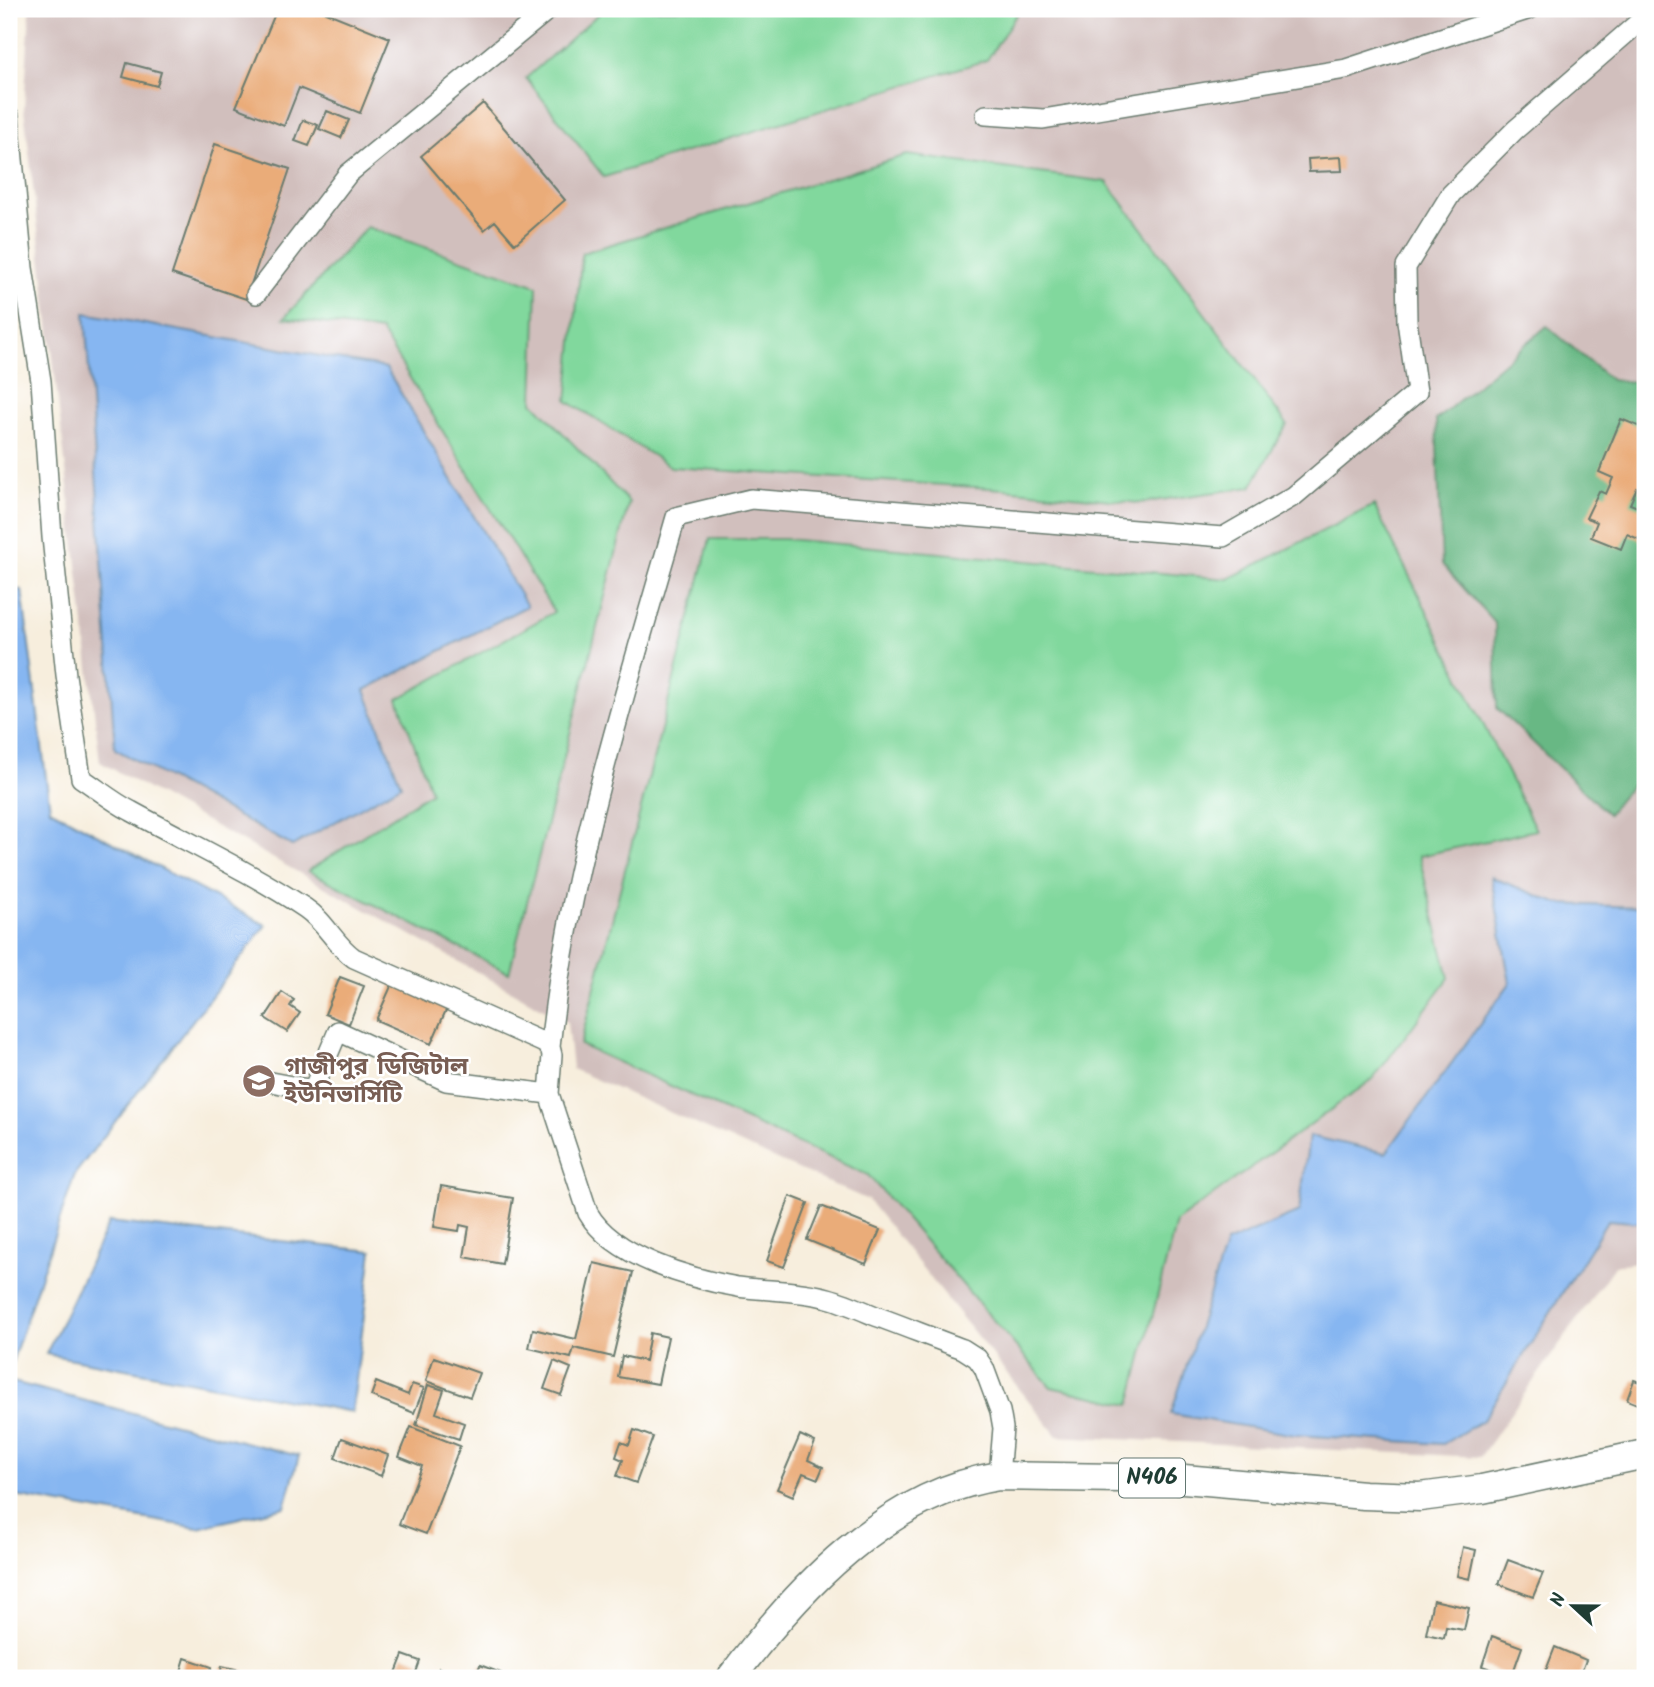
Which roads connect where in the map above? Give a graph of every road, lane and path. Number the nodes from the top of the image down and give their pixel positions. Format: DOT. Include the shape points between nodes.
graph roads {
  1 [pos="549,9"];
  2 [pos="1530,9"];
  3 [pos="1645,17"];
  4 [pos="986,115"];
  5 [pos="9,116"];
  6 [pos="256,294"];
  7 [pos="550,1048"];
  8 [pos="260,1080"];
  9 [pos="549,1094"];
  10 [pos="1645,1454"];
  11 [pos="999,1476"];
  12 [pos="731,1678"];
  1 -- 6 [label="street" via="348,174"];
  2 -- 4 [label="street" via="1346,69 1043,119"];
  3 -- 7 [label="street" via="1451,194 1406,267 1407,321 1417,391 1294,496 1223,537 751,499 676,517 599,784 556,991"];
  5 -- 7 [label="street" via="81,778 128,810 228,861 306,909 354,958"];
  7 -- 9 [label="street"];
  8 -- 9 [label="street" via="313,1090 338,1031 446,1081"];
  9 -- 11 [label="street" via="588,1213 595,1226 618,1244 695,1277 830,1298 977,1358 1000,1411"];
  10 -- 11 [label="highway, N406" via="1482,1489 1420,1497 1184,1479"];
  11 -- 12 [label="highway, N406" via="971,1480 939,1493 869,1534 794,1600"];
}
